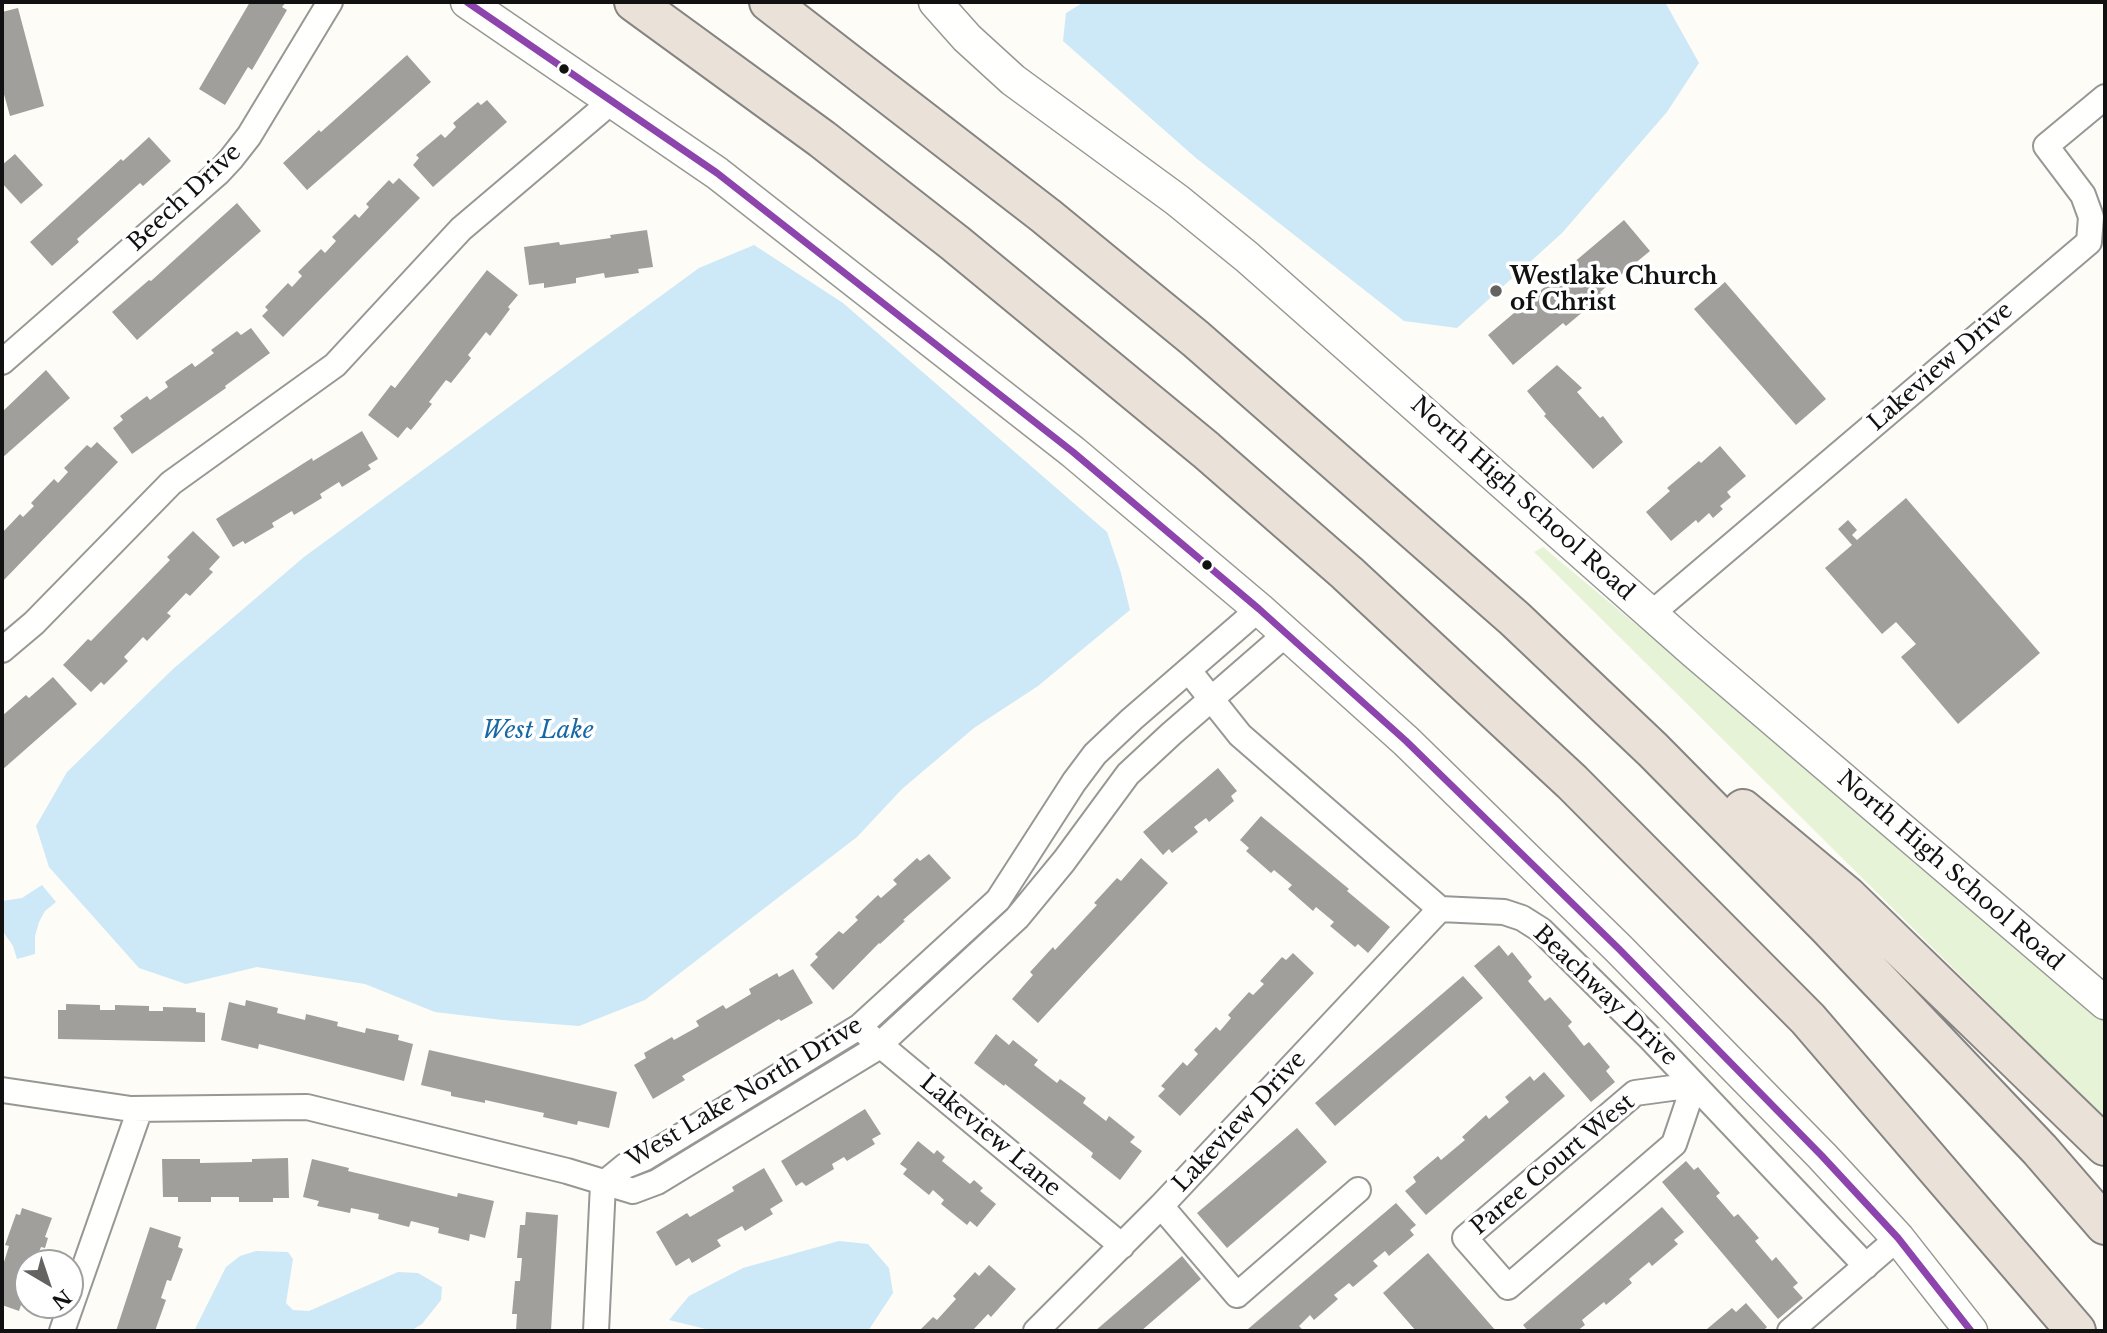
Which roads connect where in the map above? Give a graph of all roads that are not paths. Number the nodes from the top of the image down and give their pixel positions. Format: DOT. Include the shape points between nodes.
graph roads {
  1 [pos="330,2"];
  2 [pos="467,2"];
  3 [pos="634,2"];
  4 [pos="769,2"];
  5 [pos="935,2"];
  6 [pos="2105,97"];
  7 [pos="612,101"];
  8 [pos="2,362"];
  9 [pos="1259,609"];
  10 [pos="1651,614"];
  11 [pos="1515,619"];
  12 [pos="1286,634"];
  13 [pos="2,650"];
  14 [pos="1189,671"];
  15 [pos="1212,699"];
  16 [pos="1440,909"];
  17 [pos="2105,1003"];
  18 [pos="1808,1019"];
  19 [pos="859,1027"];
  20 [pos="879,1044"];
  21 [pos="1694,1085"];
  22 [pos="2,1090"];
  23 [pos="141,1109"];
  24 [pos="2105,1146"];
  25 [pos="603,1184"];
  26 [pos="1358,1190"];
  27 [pos="1161,1206"];
  28 [pos="2105,1225"];
  29 [pos="1898,1238"];
  30 [pos="1122,1246"];
  31 [pos="1866,1266"];
  32 [pos="62,1331"];
  33 [pos="596,1331"];
  34 [pos="1036,1331"];
  35 [pos="1790,1331"];
  36 [pos="1971,1331"];
  37 [pos="2043,1331"];
  38 [pos="2076,1331"];
  1 -- 8 [label="street, Beech Drive" via="249,136 225,166"];
  2 -- 7 [label="street, Beachway Drive"];
  3 -- 18 [label="highway" via="863,171 1060,328 1348,573 1572,782"];
  4 -- 11 [label="highway" via="1196,338"];
  5 -- 10 [label="street, North High School Road" via="1013,80 1257,265"];
  6 -- 10 [label="street, Lakeview Drive" via="2046,146 2083,195 2091,217 2089,242"];
  7 -- 9 [label="street, Beachway Drive" via="717,173 1073,452"];
  7 -- 13 [label="street" via="461,229 335,365 171,483"];
  9 -- 12 [label="street, Beachway Drive"];
  9 -- 14 [label="street, West Lake North Drive"];
  10 -- 17 [label="street, North High School Road"];
  11 -- 24 [label="highway" via="1846,895"];
  11 -- 28 [label="highway" via="1654,750 1828,927"];
  12 -- 15 [label="street, West Lake North Drive"];
  12 -- 29 [label="street, Beachway Drive" via="1406,741 1619,949"];
  14 -- 15 [label="street"];
  14 -- 19 [label="street, West Lake North Drive" via="1086,765 998,900"];
  15 -- 16 [label="street" via="1240,735"];
  15 -- 20 [label="street, West Lake North Drive" via="1118,785 1064,862 1017,918"];
  16 -- 21 [label="street, Beachway Drive" via="1504,912 1541,930"];
  16 -- 27 [label="street, Lakeview Drive"];
  18 -- 37 [label="highway" via="1927,1191"];
  18 -- 38 [label="highway"];
  19 -- 20 [label="street, Lakeview Lane"];
  19 -- 25 [label="street, West Lake North Drive" via="625,1166"];
  20 -- 25 [label="street, West Lake North Drive" via="657,1182 633,1191"];
  20 -- 30 [label="street, Lakeview Lane"];
  21 -- 21 [label="street, Paree Court West" via="1635,1093 1465,1238 1508,1287 1674,1144"];
  21 -- 31 [label="street, Beachway Drive"];
  22 -- 23 [label="street, West Lake North Drive"];
  23 -- 25 [label="street, West Lake North Drive" via="307,1107"];
  23 -- 32 [label="street"];
  25 -- 33 [label="street"];
  26 -- 27 [label="street" via="1237,1295"];
  27 -- 30 [label="street, Lakeview Drive"];
  29 -- 31 [label="street"];
  29 -- 36 [label="street, Beachway Drive"];
  30 -- 34 [label="street, Lakeview Drive"];
  31 -- 35 [label="street"];
}
